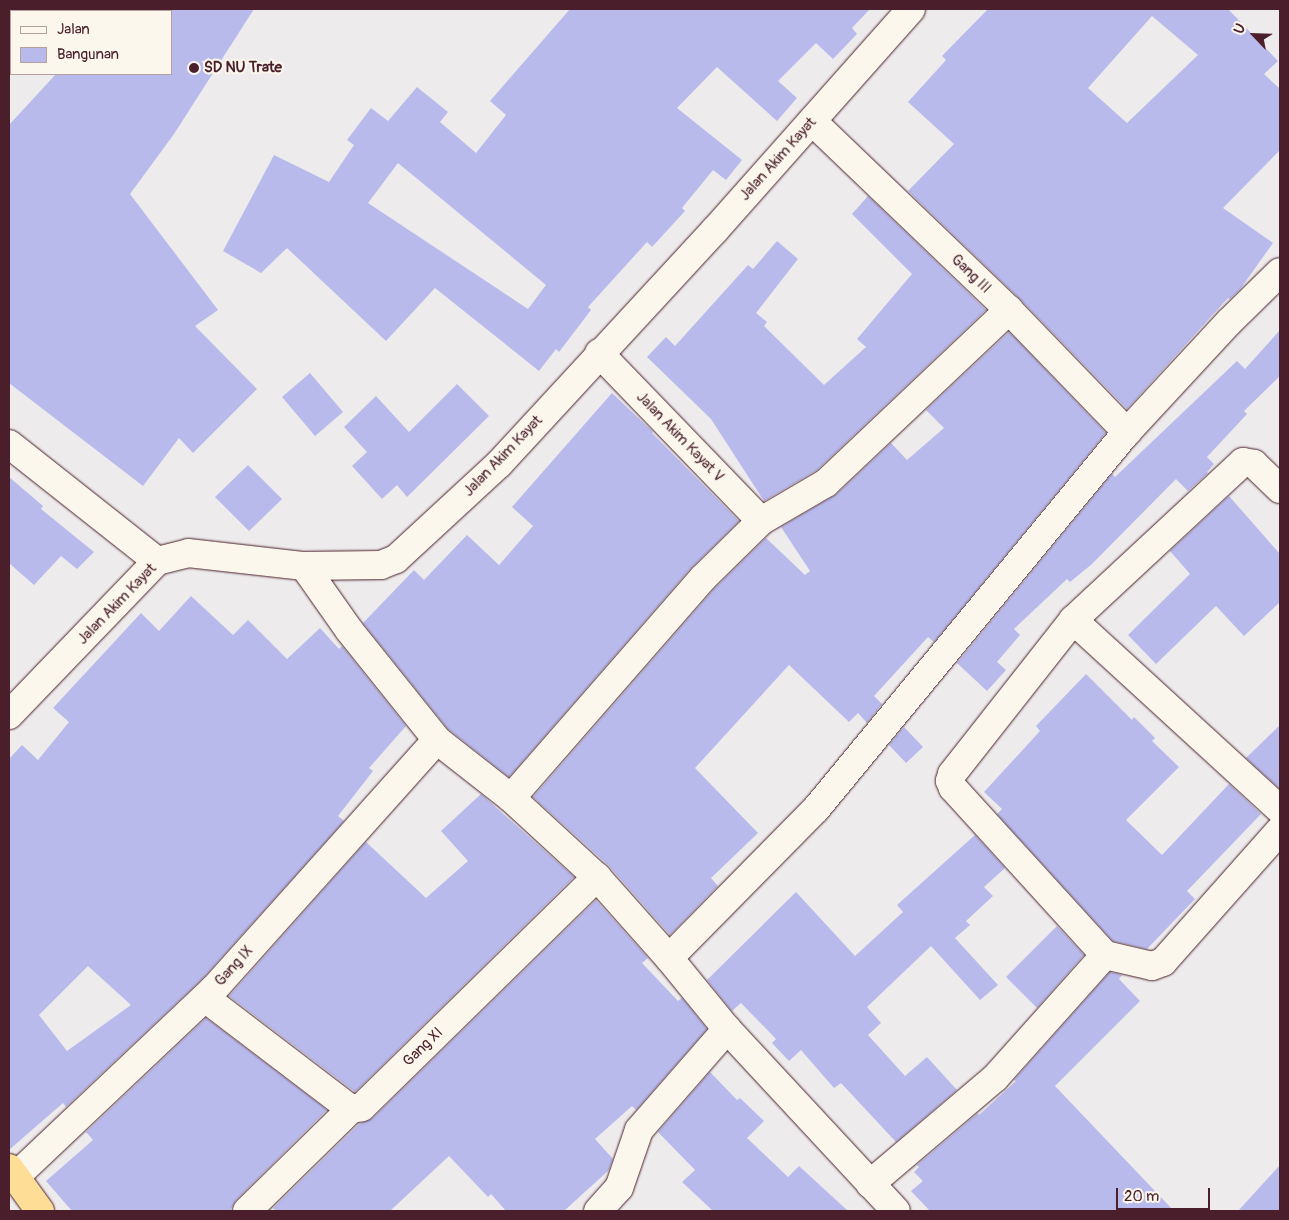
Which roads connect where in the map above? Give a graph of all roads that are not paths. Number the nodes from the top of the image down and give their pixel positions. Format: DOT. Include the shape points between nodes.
graph roads {
  1 [pos="912,9"];
  2 [pos="812,121"];
  3 [pos="1280,272"];
  4 [pos="1009,310"];
  5 [pos="599,353"];
  6 [pos="1126,432"];
  7 [pos="9,444"];
  8 [pos="1280,489"];
  9 [pos="761,521"];
  10 [pos="157,561"];
  11 [pos="304,566"];
  12 [pos="1073,620"];
  13 [pos="9,715"];
  14 [pos="437,740"];
  15 [pos="511,798"];
  16 [pos="1280,810"];
  17 [pos="1280,830"];
  18 [pos="597,877"];
  19 [pos="1105,955"];
  20 [pos="669,958"];
  21 [pos="214,989"];
  22 [pos="727,1029"];
  23 [pos="351,1109"];
  24 [pos="12,1173"];
  25 [pos="870,1184"];
  26 [pos="40,1211"];
  27 [pos="247,1211"];
  28 [pos="598,1211"];
  29 [pos="896,1211"];
  1 -- 2 [label="street, Jalan Akim Kayat"];
  2 -- 4 [label="street, Gang III"];
  2 -- 5 [label="street, Jalan Akim Kayat"];
  3 -- 6 [label="street"];
  4 -- 6 [label="street, Gang III"];
  4 -- 9 [label="street" via="826,483"];
  5 -- 9 [label="street, Jalan Akim Kayat V"];
  5 -- 11 [label="street, Jalan Akim Kayat" via="499,464 396,560 381,565"];
  6 -- 20 [label="street" via="816,809"];
  7 -- 10 [label="street"];
  8 -- 12 [label="street" via="1254,464 1243,462"];
  9 -- 15 [label="street" via="703,578"];
  10 -- 11 [label="street, Jalan Akim Kayat" via="188,554"];
  10 -- 13 [label="street, Jalan Akim Kayat"];
  11 -- 14 [label="street" via="349,630"];
  12 -- 16 [label="street"];
  12 -- 19 [label="street" via="952,774 950,781 952,788"];
  14 -- 15 [label="street"];
  14 -- 21 [label="street, Gang IX"];
  15 -- 18 [label="street"];
  17 -- 19 [label="street" via="1163,962 1152,966"];
  18 -- 20 [label="street"];
  18 -- 23 [label="street, Gang XI" via="362,1107"];
  19 -- 25 [label="street" via="994,1078"];
  20 -- 22 [label="street"];
  21 -- 23 [label="street" via="213,1004"];
  21 -- 24 [label="street, Gang IX"];
  22 -- 25 [label="street"];
  22 -- 28 [label="street" via="639,1130 619,1188"];
  23 -- 27 [label="street, Gang XI"];
  24 -- 26 [label="highway"];
  25 -- 29 [label="street"];
}
